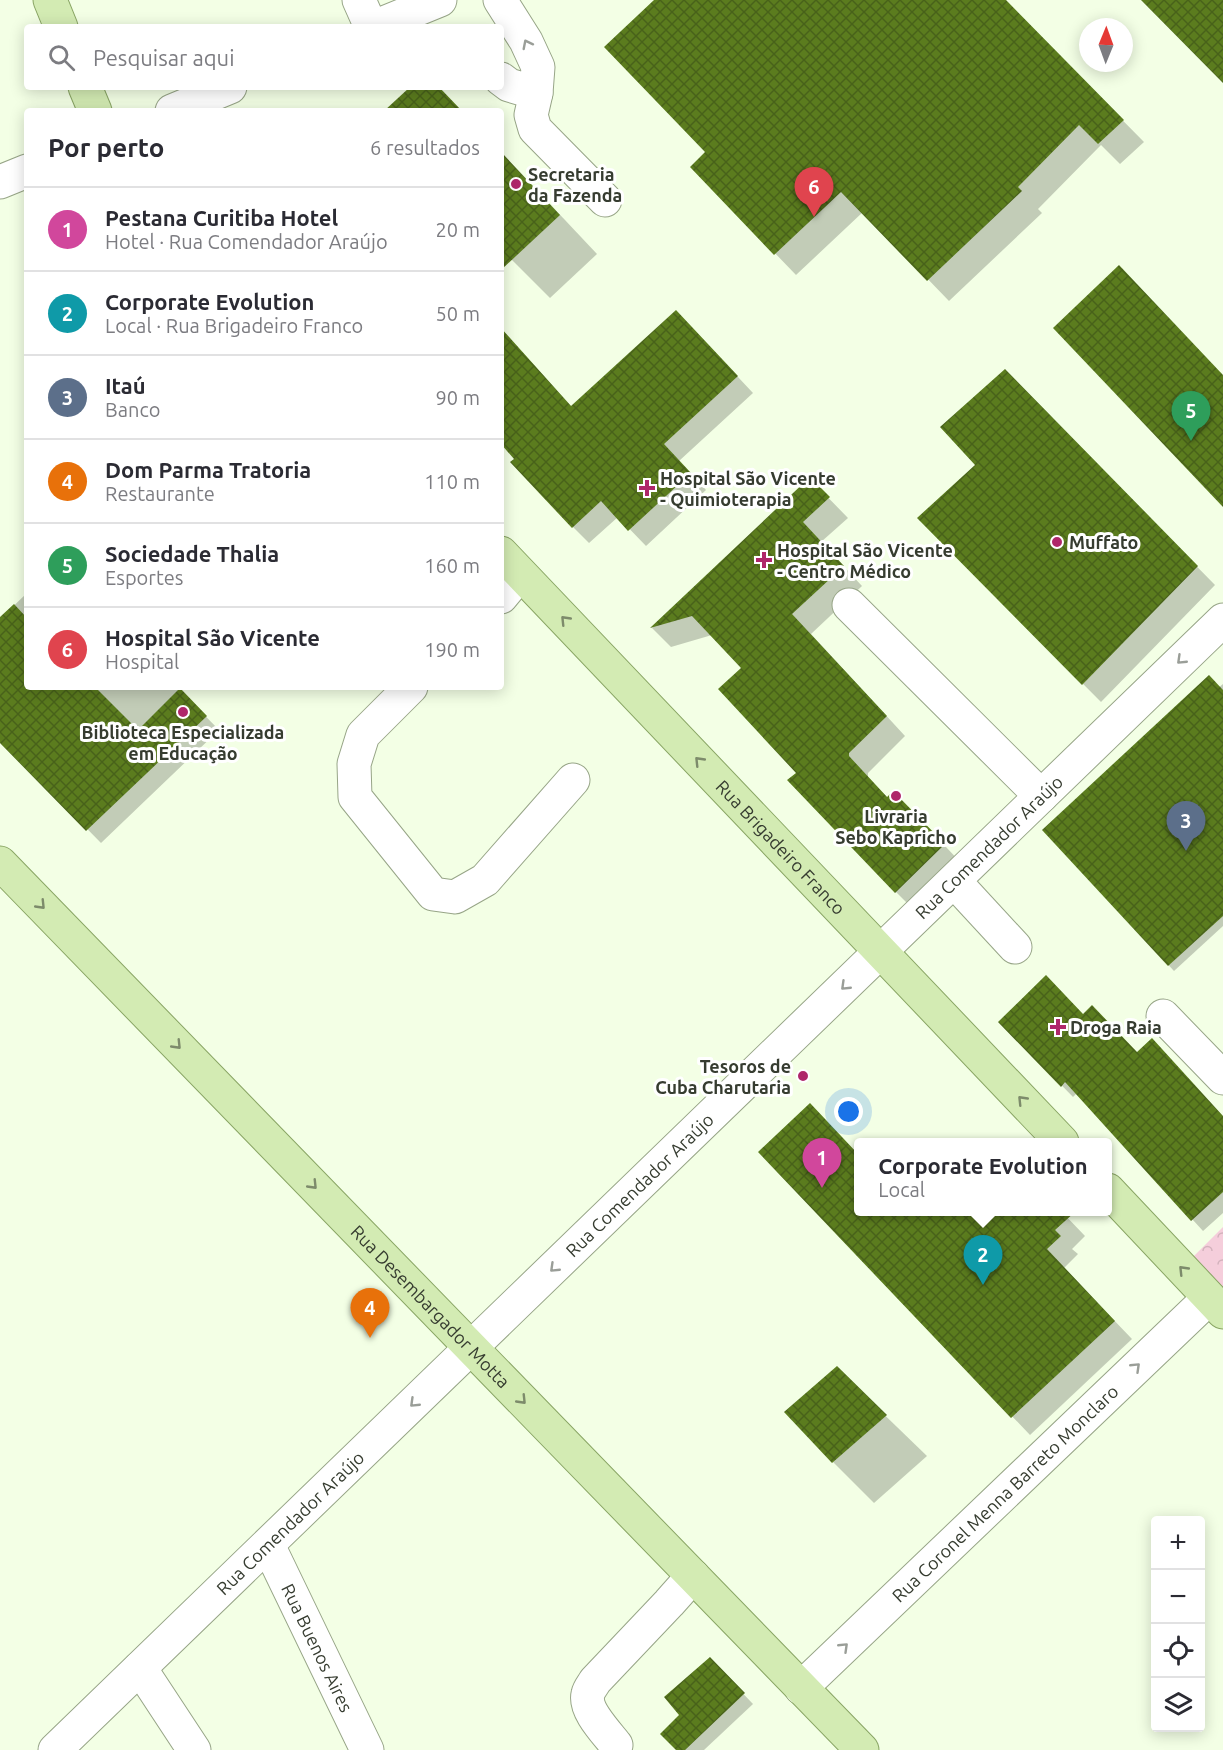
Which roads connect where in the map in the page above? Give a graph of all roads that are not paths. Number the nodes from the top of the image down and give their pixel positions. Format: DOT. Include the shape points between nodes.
graph roads {
  1 [pos="50,0"];
  2 [pos="359,0"];
  3 [pos="500,0"];
  4 [pos="437,11"];
  5 [pos="60,24"];
  6 [pos="371,24"];
  7 [pos="385,24"];
  8 [pos="504,82"];
  9 [pos="86,90"];
  10 [pos="223,90"];
  11 [pos="536,93"];
  12 [pos="94,108"];
  13 [pos="179,108"];
  14 [pos="24,172"];
  15 [pos="0,182"];
  16 [pos="605,200"];
  17 [pos="508,575"];
  18 [pos="849,605"];
  19 [pos="1223,620"];
  20 [pos="408,690"];
  21 [pos="573,780"];
  22 [pos="1041,796"];
  23 [pos="0,863"];
  24 [pos="954,881"];
  25 [pos="1015,947"];
  26 [pos="880,951"];
  27 [pos="1164,1016"];
  28 [pos="1223,1078"];
  29 [pos="1057,1138"];
  30 [pos="1112,1195"];
  31 [pos="1216,1305"];
  32 [pos="471,1348"];
  33 [pos="268,1545"];
  34 [pos="693,1576"];
  35 [pos="140,1668"];
  36 [pos="801,1688"];
  37 [pos="616,1745"];
  38 [pos="55,1750"];
  39 [pos="194,1750"];
  40 [pos="367,1750"];
  41 [pos="862,1750"];
  1 -- 5 [label="main road"];
  2 -- 6 [label="street"];
  11 -- 3 [label="street, one-way" via="538,67"];
  4 -- 7 [label="street"];
  8 -- 11 [label="street"];
  9 -- 12 [label="main road"];
  10 -- 13 [label="street"];
  11 -- 16 [label="street" via="531,116 535,129"];
  14 -- 15 [label="street"];
  26 -- 17 [label="main road, Rua Brigadeiro Franco, one-way"];
  18 -- 22 [label="street"];
  19 -- 22 [label="street, Rua Comendador Araújo, one-way"];
  20 -- 21 [label="street" via="363,735 354,764 355,797 432,894 455,897 485,880"];
  22 -- 24 [label="street, Rua Comendador Araújo"];
  23 -- 32 [label="main road, Rua Desembargador Motta, one-way"];
  24 -- 25 [label="street"];
  24 -- 26 [label="street, Rua Comendador Araújo"];
  29 -- 26 [label="main road, Rua Brigadeiro Franco, one-way"];
  26 -- 32 [label="street, Rua Comendador Araújo, one-way"];
  27 -- 28 [label="street"];
  31 -- 30 [label="main road, one-way"];
  36 -- 31 [label="street, Rua Coronel Menna Barreto Monclaro, one-way"];
  32 -- 33 [label="street, Rua Comendador Araújo, one-way"];
  32 -- 34 [label="main road, Rua Desembargador Motta, one-way"];
  33 -- 35 [label="street, Rua Comendador Araújo"];
  33 -- 40 [label="street, Rua Buenos Aires"];
  34 -- 36 [label="main road, Rua Desembargador Motta"];
  34 -- 37 [label="street" via="588,1692 590,1711"];
  35 -- 38 [label="street, Rua Comendador Araújo"];
  35 -- 39 [label="street"];
  36 -- 41 [label="main road, Rua Desembargador Motta"];
}
